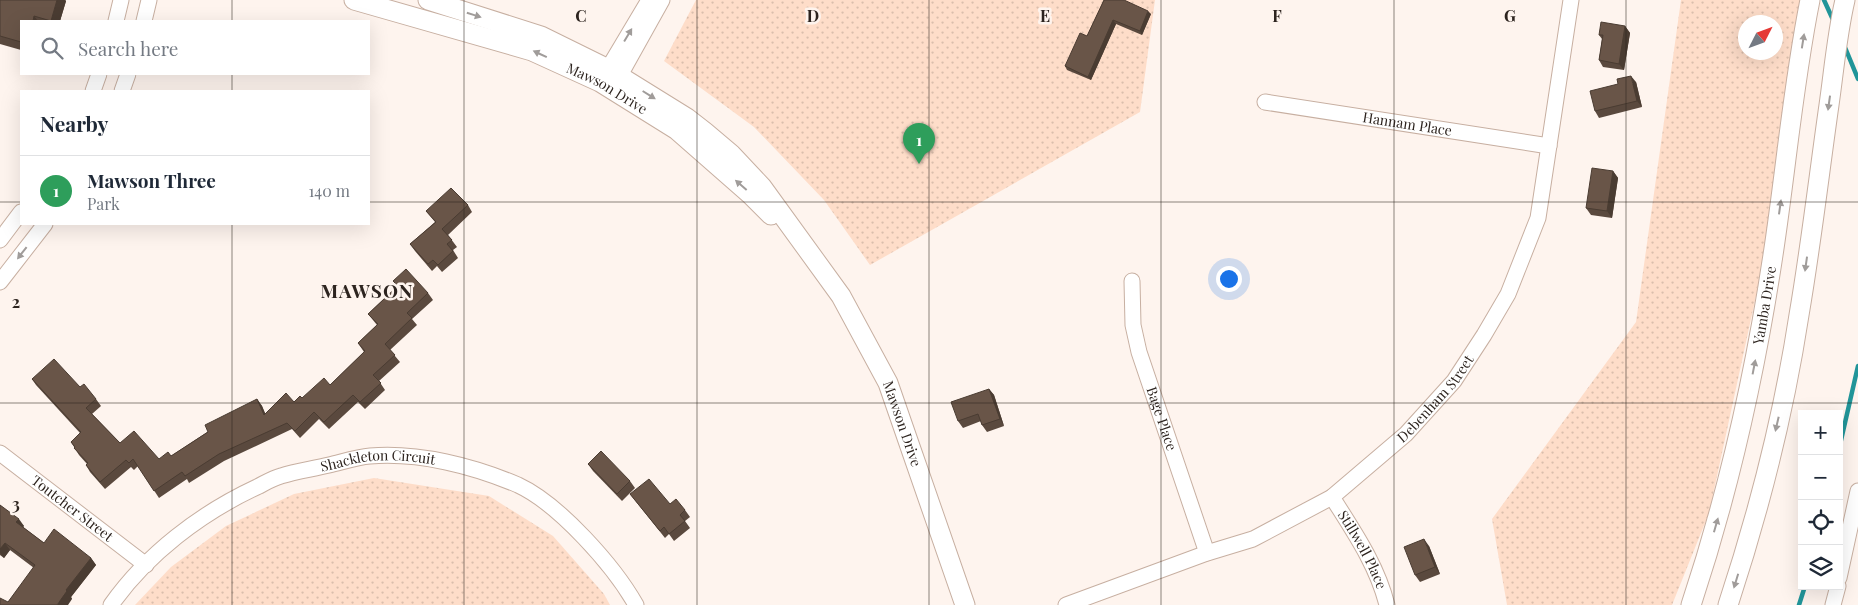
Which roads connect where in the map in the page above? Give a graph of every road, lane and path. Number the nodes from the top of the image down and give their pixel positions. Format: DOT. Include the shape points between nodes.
graph roads {
  1 [pos="121,0"];
  2 [pos="149,0"];
  3 [pos="354,0"];
  4 [pos="428,0"];
  5 [pos="649,0"];
  6 [pos="662,0"];
  7 [pos="1571,0"];
  8 [pos="1809,3"];
  9 [pos="1845,3"];
  10 [pos="116,20"];
  11 [pos="144,20"];
  12 [pos="99,75"];
  13 [pos="128,75"];
  14 [pos="610,79"];
  15 [pos="93,90"];
  16 [pos="122,90"];
  17 [pos="1265,102"];
  18 [pos="1549,146"];
  19 [pos="20,213"];
  20 [pos="44,225"];
  21 [pos="0,240"];
  22 [pos="1132,281"];
  23 [pos="0,282"];
  24 [pos="0,453"];
  25 [pos="1858,491"];
  26 [pos="1332,497"];
  27 [pos="1207,553"];
  28 [pos="1843,560"];
  29 [pos="146,565"];
  30 [pos="1837,590"];
  31 [pos="111,605"];
  32 [pos="636,605"];
  33 [pos="965,605"];
  34 [pos="1066,605"];
  35 [pos="1387,605"];
  36 [pos="1691,605"];
  37 [pos="1728,605"];
  38 [pos="1834,605"];
  1 -- 10 [label="street"];
  2 -- 11 [label="street"];
  14 -- 3 [label="main road, Mawson Drive, one-way" via="532,51"];
  4 -- 14 [label="main road, Mawson Drive, one-way" via="541,36"];
  14 -- 5 [label="street, one-way"];
  6 -- 14 [label="street"];
  7 -- 18 [label="street, Debenham Street"];
  36 -- 8 [label="main road, Yamba Drive, one-way" via="1718,516 1751,382 1774,253"];
  9 -- 37 [label="main road, one-way" via="1794,343 1762,489"];
  12 -- 15 [label="street"];
  13 -- 16 [label="street"];
  14 -- 33 [label="main road, Mawson Drive" via="687,118 731,154 762,186 841,296 888,384"];
  17 -- 18 [label="street, Hannam Place"];
  18 -- 26 [label="street, Debenham Street" via="1538,218 1508,294 1484,335 1454,381 1406,434"];
  19 -- 21 [label="street"];
  20 -- 23 [label="street, one-way"];
  22 -- 27 [label="street, Bage Place" via="1133,325 1139,352"];
  24 -- 29 [label="street, Toutcher Street"];
  25 -- 28 [label="street"];
  26 -- 27 [label="street, Debenham Street" via="1253,538"];
  26 -- 35 [label="street, Stillwell Place" via="1366,552"];
  27 -- 34 [label="street, Debenham Street"];
  29 -- 31 [label="street, Shackleton Circuit"];
  29 -- 32 [label="street, Shackleton Circuit" via="180,534 231,499 281,476 370,456 417,458 474,469 519,486 558,511 596,551"];
  30 -- 38 [label="street"];
}
